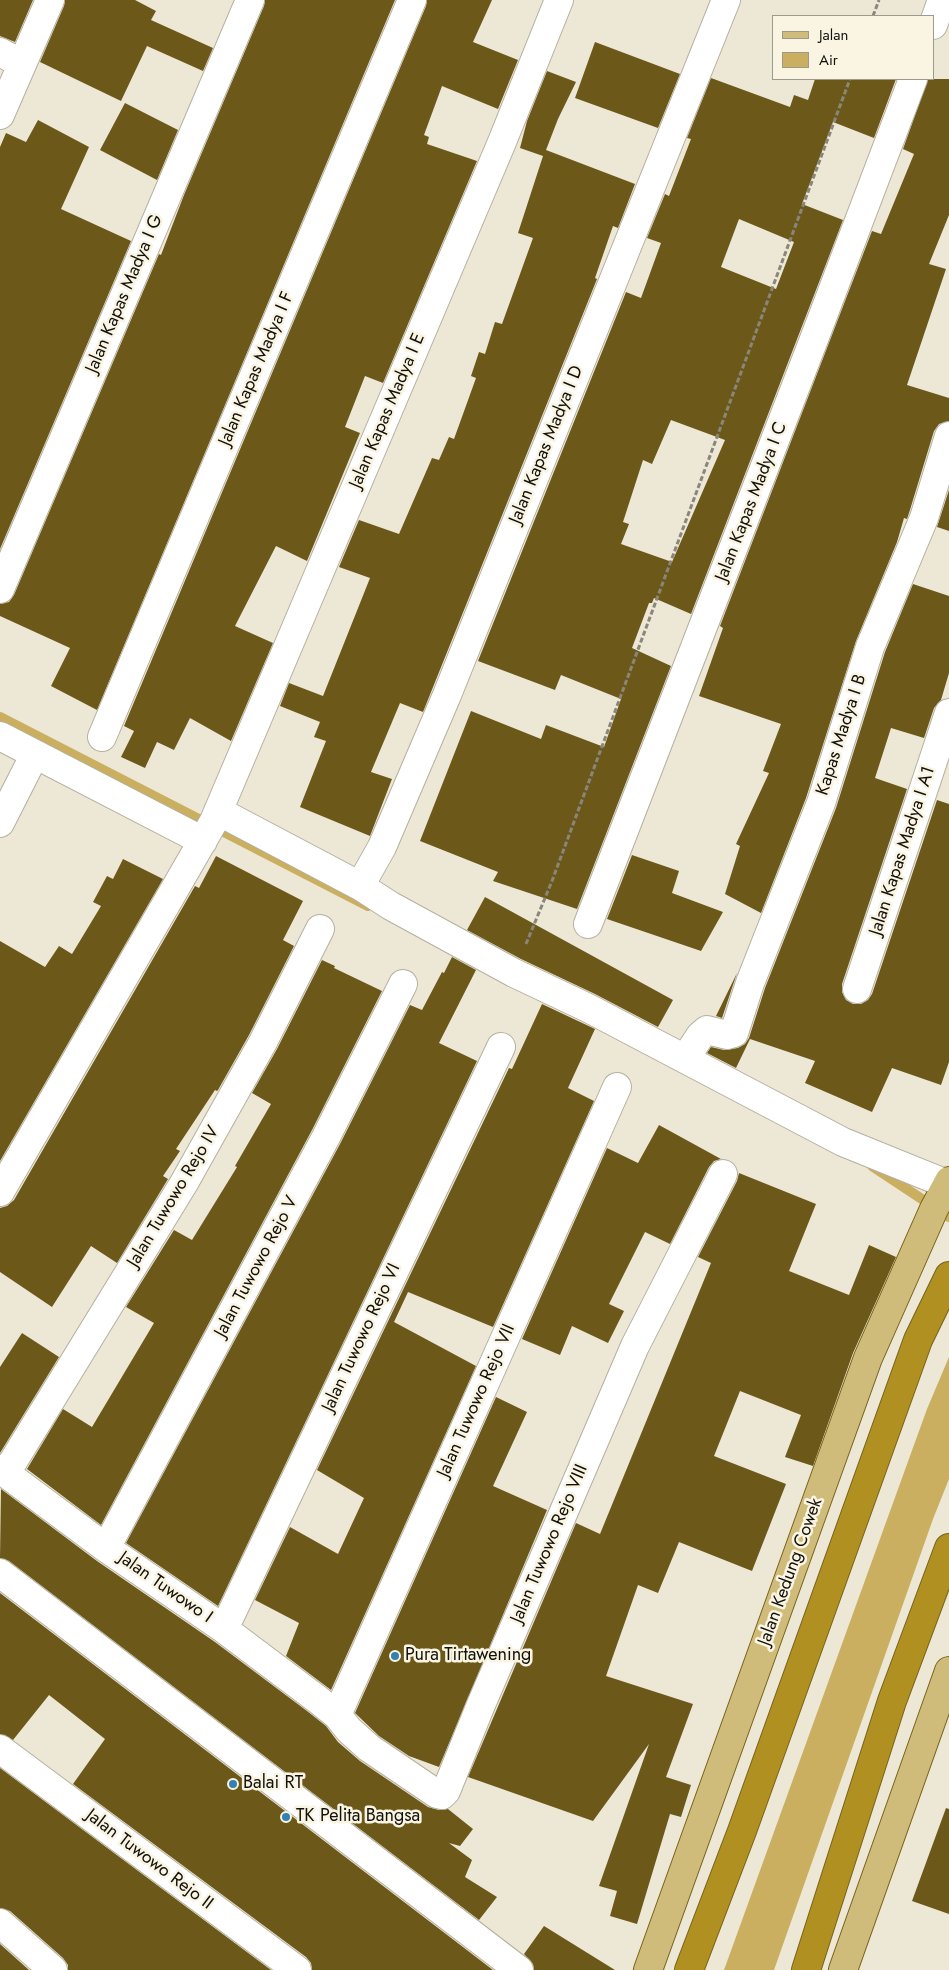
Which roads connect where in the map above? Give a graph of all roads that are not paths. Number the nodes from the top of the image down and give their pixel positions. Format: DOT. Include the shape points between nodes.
graph roads {
  1 [pos="50,0"];
  2 [pos="250,0"];
  3 [pos="412,0"];
  4 [pos="559,0"];
  5 [pos="726,0"];
  6 [pos="942,0"];
  7 [pos="934,22"];
  8 [pos="11,58"];
  9 [pos="913,80"];
  10 [pos="0,115"];
  11 [pos="949,436"];
  12 [pos="0,589"];
  13 [pos="949,713"];
  14 [pos="0,736"];
  15 [pos="102,737"];
  16 [pos="35,754"];
  17 [pos="0,823"];
  18 [pos="210,827"];
  19 [pos="360,886"];
  20 [pos="588,924"];
  21 [pos="320,929"];
  22 [pos="403,984"];
  23 [pos="857,989"];
  24 [pos="501,1048"];
  25 [pos="686,1059"];
  26 [pos="617,1087"];
  27 [pos="723,1174"];
  28 [pos="944,1190"];
  29 [pos="0,1192"];
  30 [pos="949,1276"];
  31 [pos="7,1467"];
  32 [pos="106,1548"];
  33 [pos="949,1548"];
  34 [pos="0,1573"];
  35 [pos="224,1629"];
  36 [pos="949,1671"];
  37 [pos="337,1715"];
  38 [pos="0,1750"];
  39 [pos="0,1923"];
  40 [pos="54,1970"];
  41 [pos="297,1970"];
  42 [pos="519,1970"];
  43 [pos="648,1970"];
  44 [pos="689,1970"];
  45 [pos="806,1970"];
  46 [pos="843,1970"];
  1 -- 8 [label="street"];
  2 -- 12 [label="street, Jalan Kapas Madya I G"];
  3 -- 15 [label="street, Jalan Kapas Madya I F"];
  4 -- 18 [label="street, Jalan Kapas Madya I E" via="502,142"];
  5 -- 19 [label="street, Jalan Kapas Madya I D" via="447,695 382,847"];
  6 -- 7 [label="street"];
  8 -- 10 [label="street"];
  9 -- 20 [label="street, Jalan Kapas Madya I C"];
  11 -- 25 [label="street, Kapas Madya I B" via="924,518 870,647 821,803 750,983 734,1033 727,1035 707,1030"];
  13 -- 23 [label="street, Jalan Kapas Madya I A1"];
  14 -- 16 [label="street"];
  16 -- 17 [label="street"];
  16 -- 18 [label="street"];
  18 -- 19 [label="street"];
  18 -- 29 [label="street, Jalan Kapas Madya I E"];
  19 -- 25 [label="street" via="514,973"];
  21 -- 31 [label="street, Jalan Tuwowo Rejo IV" via="263,1042 188,1175"];
  22 -- 32 [label="street, Jalan Tuwowo Rejo V" via="326,1137"];
  24 -- 35 [label="street, Jalan Tuwowo Rejo VI"];
  25 -- 28 [label="street" via="843,1142"];
  26 -- 37 [label="street, Jalan Tuwowo Rejo VII"];
  27 -- 37 [label="street, Jalan Tuwowo Rejo VIII" via="636,1346 445,1794 437,1794 369,1748"];
  28 -- 43 [label="main road, Jalan Kedung Cowek" via="868,1358"];
  30 -- 44 [label="highway" via="918,1340"];
  31 -- 32 [label="street, Jalan Tuwowo I"];
  32 -- 35 [label="street, Jalan Tuwowo I"];
  33 -- 45 [label="highway" via="892,1701"];
  34 -- 42 [label="street"];
  35 -- 37 [label="street, Jalan Tuwowo I"];
  36 -- 46 [label="main road"];
  38 -- 41 [label="street, Jalan Tuwowo Rejo II"];
  39 -- 40 [label="street"];
}
